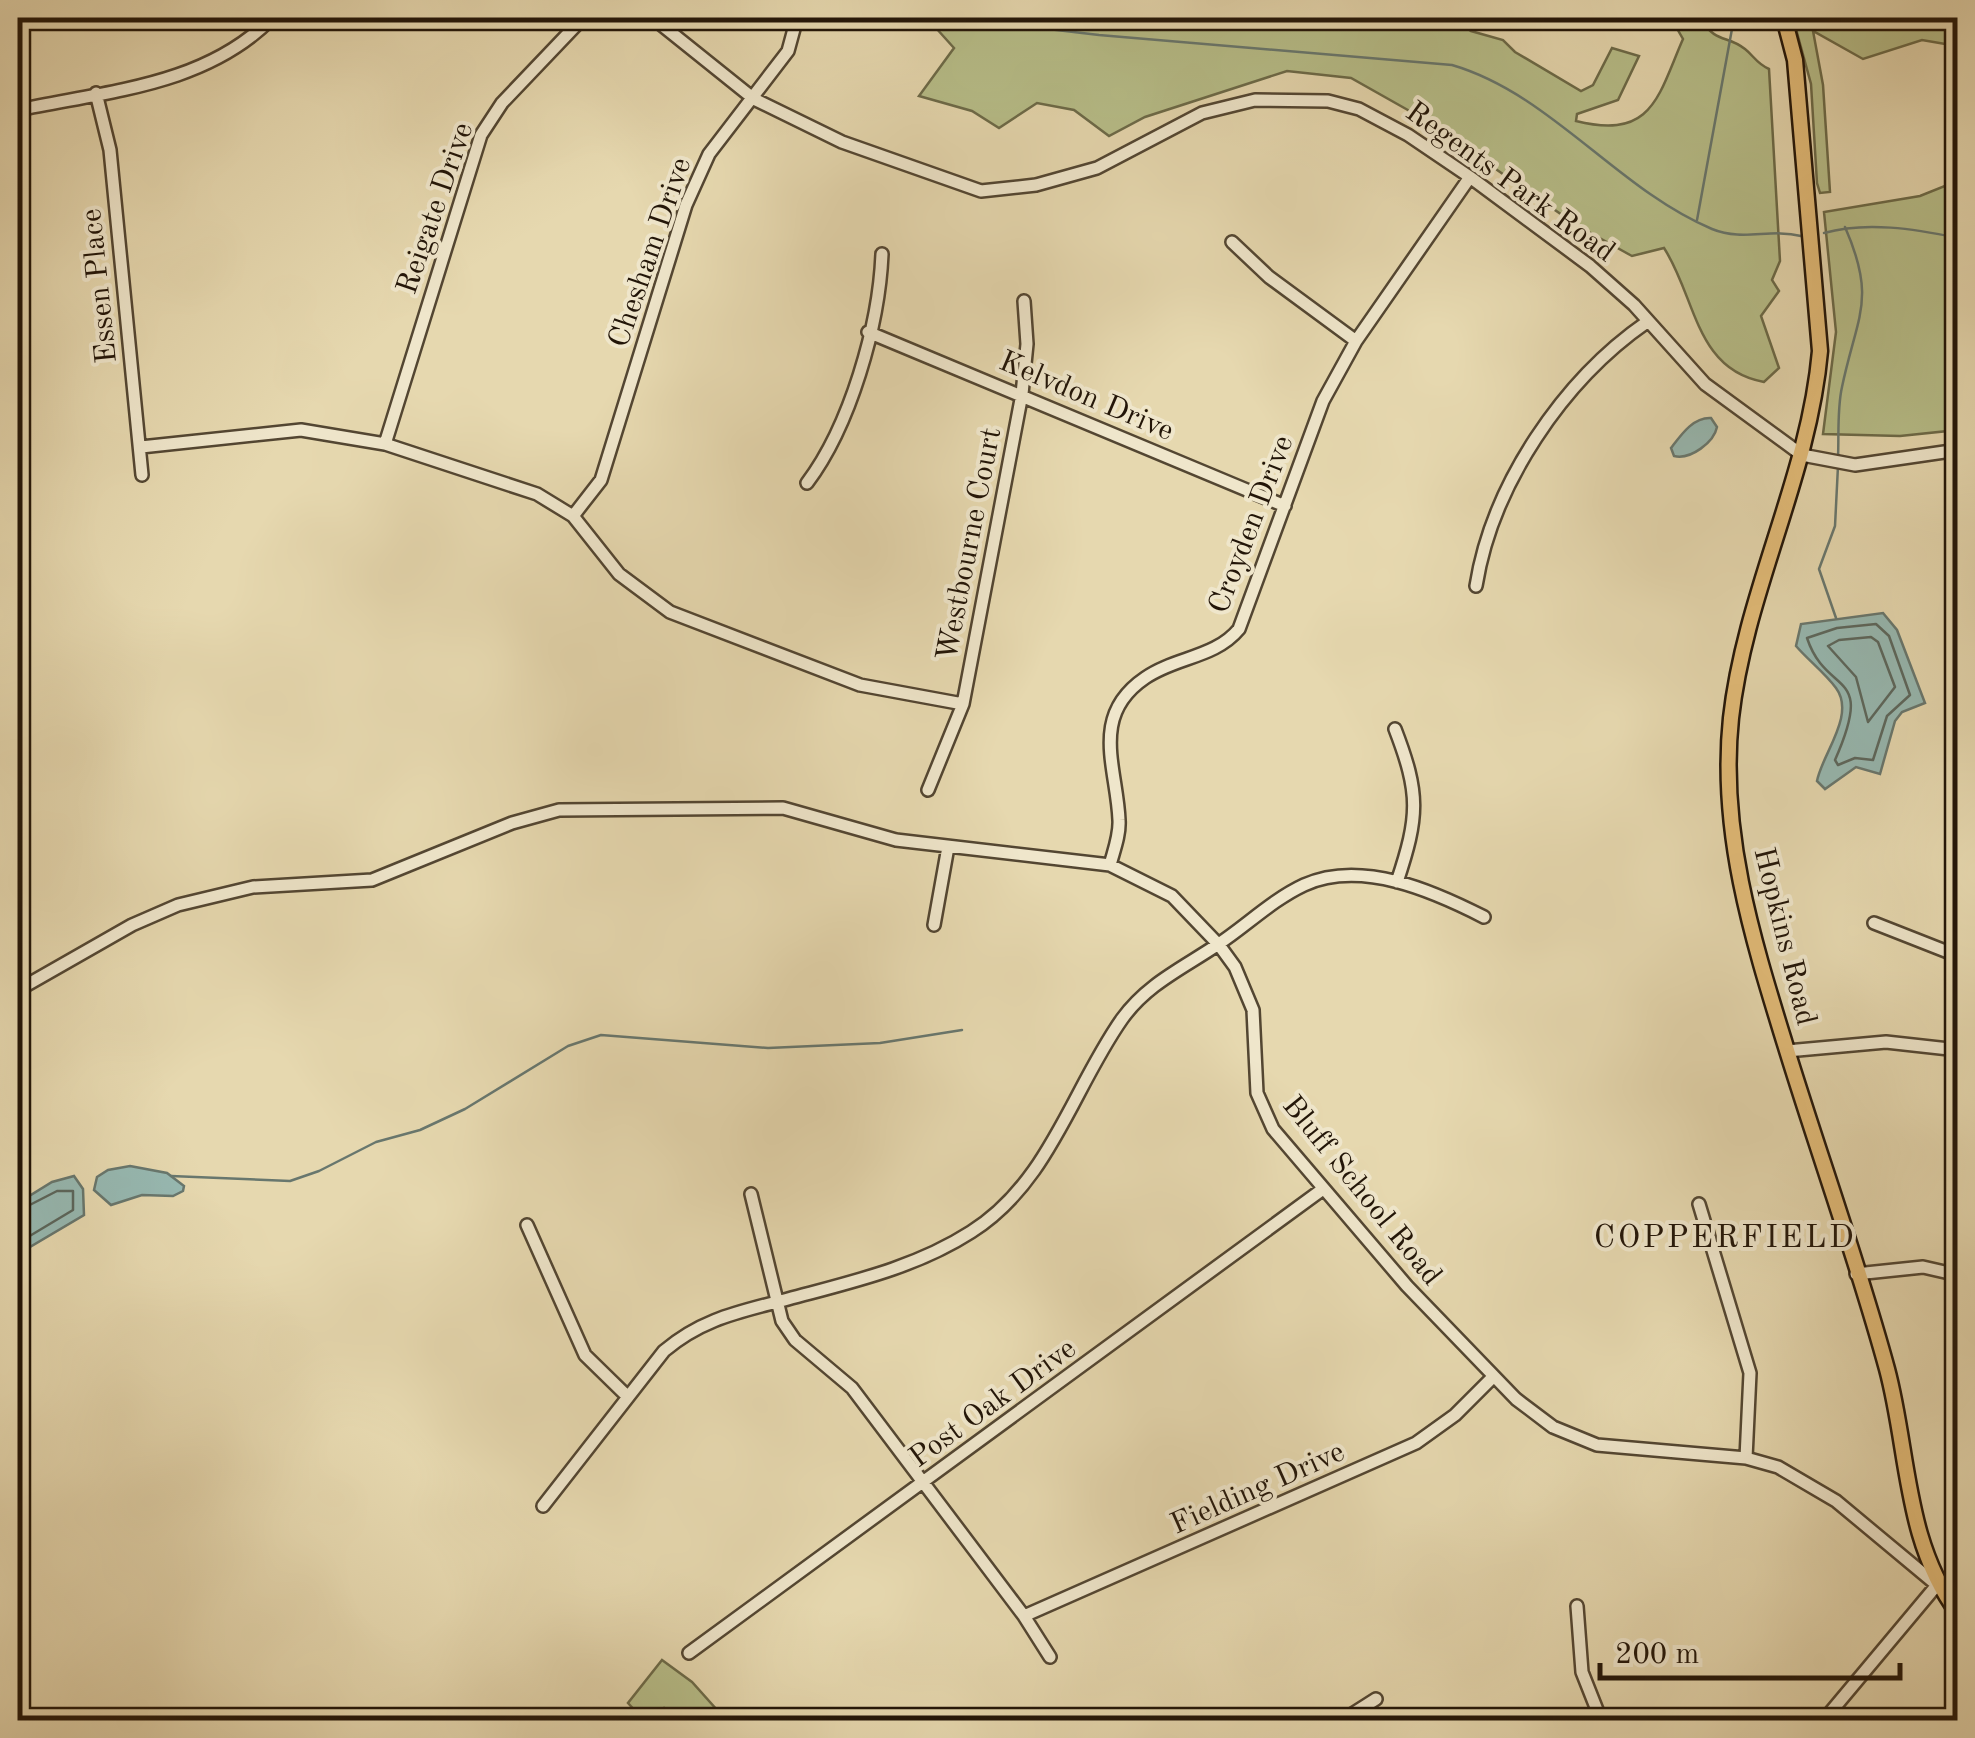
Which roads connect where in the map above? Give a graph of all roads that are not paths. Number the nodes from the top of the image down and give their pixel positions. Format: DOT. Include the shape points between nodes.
graph roads {
  1 [pos="272,18"];
  2 [pos="583,18"];
  3 [pos="654,18"];
  4 [pos="797,18"];
  5 [pos="1784,18"];
  6 [pos="96,93"];
  7 [pos="754,100"];
  8 [pos="18,110"];
  9 [pos="1470,176"];
  10 [pos="1232,242"];
  11 [pos="882,254"];
  12 [pos="1024,300"];
  13 [pos="1647,322"];
  14 [pos="868,332"];
  15 [pos="1356,341"];
  16 [pos="1022,394"];
  17 [pos="385,444"];
  18 [pos="141,447"];
  19 [pos="1958,450"];
  20 [pos="1802,455"];
  21 [pos="142,475"];
  22 [pos="806,483"];
  23 [pos="1285,506"];
  24 [pos="573,516"];
  25 [pos="1476,586"];
  26 [pos="962,704"];
  27 [pos="1395,728"];
  28 [pos="928,790"];
  29 [pos="948,848"];
  30 [pos="1110,865"];
  31 [pos="1397,882"];
  32 [pos="1484,917"];
  33 [pos="1874,923"];
  34 [pos="934,926"];
  35 [pos="1218,945"];
  36 [pos="1958,956"];
  37 [pos="18,990"];
  38 [pos="1958,1050"];
  39 [pos="1787,1051"];
  40 [pos="1322,1189"];
  41 [pos="750,1194"];
  42 [pos="1698,1204"];
  43 [pos="527,1225"];
  44 [pos="1856,1274"];
  45 [pos="1958,1276"];
  46 [pos="777,1302"];
  47 [pos="1493,1378"];
  48 [pos="628,1396"];
  49 [pos="1746,1458"];
  50 [pos="924,1483"];
  51 [pos="542,1506"];
  52 [pos="1937,1585"];
  53 [pos="1576,1606"];
  54 [pos="1958,1612"];
  55 [pos="1024,1616"];
  56 [pos="689,1652"];
  57 [pos="1050,1657"];
  58 [pos="1376,1699"];
  59 [pos="1343,1720"];
  60 [pos="1601,1720"];
  61 [pos="1824,1720"];
  1 -- 6 [label="street" via="206,67"];
  2 -- 17 [label="street, Reigate Drive" via="481,134"];
  3 -- 7 [label="street, Regents Park Road"];
  4 -- 7 [label="street, Chesham Drive" via="788,51"];
  5 -- 20 [label="main road, Hopkins Road" via="1795,60 1818,293 1816,394"];
  6 -- 8 [label="street"];
  6 -- 18 [label="street, Essen Place" via="110,150"];
  7 -- 9 [label="street, Regents Park Road" via="886,160 981,191 1097,168 1202,113 1274,98 1359,109"];
  7 -- 24 [label="street, Chesham Drive" via="709,154 686,205 600,480"];
  9 -- 13 [label="street, Regents Park Road" via="1602,276"];
  9 -- 15 [label="street, Croyden Drive"];
  10 -- 15 [label="street" via="1268,278"];
  11 -- 14 [label="street"];
  12 -- 16 [label="street, Westbourne Court"];
  13 -- 20 [label="street, Regents Park Road" via="1704,384"];
  13 -- 25 [label="street" via="1600,359 1544,425 1488,533"];
  14 -- 16 [label="street, Kelvdon Drive"];
  14 -- 22 [label="street" via="845,414"];
  15 -- 23 [label="street, Croyden Drive" via="1323,401"];
  16 -- 23 [label="street, Kelvdon Drive"];
  16 -- 26 [label="street, Westbourne Court"];
  17 -- 18 [label="street" via="301,430"];
  17 -- 24 [label="street" via="518,487"];
  18 -- 21 [label="street, Essen Place"];
  19 -- 20 [label="street" via="1855,465"];
  20 -- 39 [label="main road, Hopkins Road" via="1744,654 1728,780 1750,930"];
  23 -- 30 [label="street, Croyden Drive" via="1239,629 1219,647 1143,679 1116,716 1107,751 1119,832"];
  24 -- 26 [label="street" via="626,582 670,612 860,685"];
  26 -- 28 [label="street, Westbourne Court"];
  27 -- 31 [label="street" via="1417,797 1416,826"];
  29 -- 30 [label="street, Bluff School Road"];
  29 -- 34 [label="street"];
  29 -- 37 [label="street, Bluff School Road" via="783,808 559,810 372,880 253,887 178,905"];
  30 -- 35 [label="street, Bluff School Road" via="1172,896"];
  31 -- 32 [label="street"];
  31 -- 35 [label="street" via="1351,875 1318,880"];
  33 -- 36 [label="street"];
  35 -- 40 [label="street, Bluff School Road" via="1253,1010 1262,1110"];
  35 -- 46 [label="street" via="1136,1002 1008,1204 919,1261"];
  38 -- 39 [label="street" via="1886,1042"];
  39 -- 44 [label="main road, Hopkins Road"];
  40 -- 47 [label="street, Bluff School Road"];
  40 -- 50 [label="street, Post Oak Drive"];
  41 -- 46 [label="street"];
  42 -- 49 [label="street" via="1750,1373"];
  43 -- 48 [label="street" via="585,1354"];
  44 -- 45 [label="street" via="1923,1268"];
  44 -- 52 [label="main road, Hopkins Road" via="1888,1371 1921,1543"];
  46 -- 48 [label="street" via="699,1324 664,1351"];
  46 -- 50 [label="street" via="796,1340 852,1388"];
  47 -- 49 [label="street, Bluff School Road" via="1574,1438 1626,1450"];
  47 -- 55 [label="street, Fielding Drive" via="1416,1443"];
  48 -- 51 [label="street"];
  49 -- 52 [label="street, Bluff School Road" via="1799,1477 1836,1501"];
  50 -- 55 [label="street"];
  50 -- 56 [label="street, Post Oak Drive"];
  52 -- 54 [label="main road, Hopkins Road"];
  52 -- 61 [label="street"];
  53 -- 60 [label="street" via="1582,1672"];
  55 -- 57 [label="street"];
  58 -- 59 [label="street"];
}
